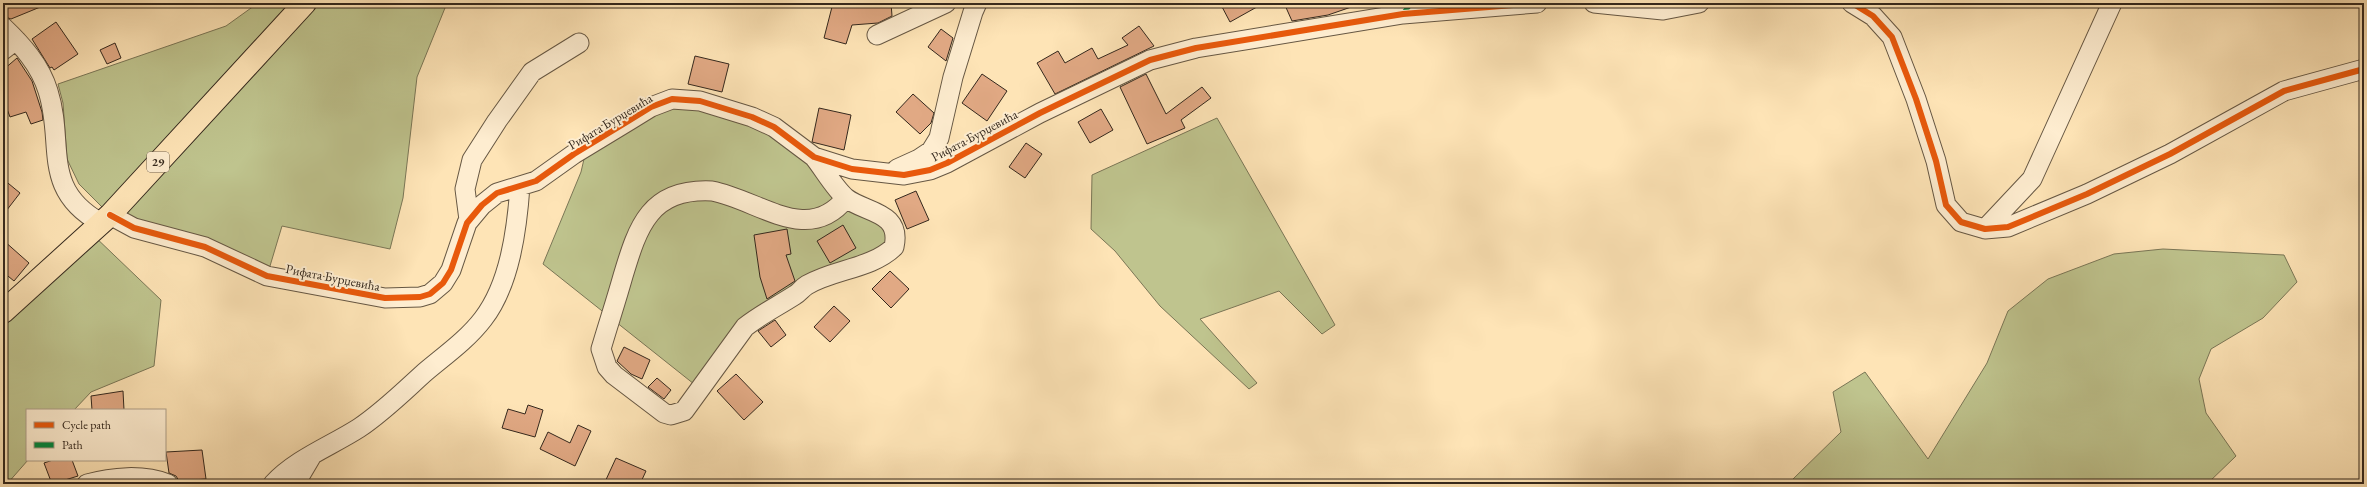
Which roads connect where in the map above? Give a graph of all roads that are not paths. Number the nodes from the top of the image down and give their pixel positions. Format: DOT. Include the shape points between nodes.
graph roads {
  1 [pos="305,3"];
  2 [pos="946,3"];
  3 [pos="977,3"];
  4 [pos="1537,3"];
  5 [pos="1594,3"];
  6 [pos="1699,3"];
  7 [pos="1852,3"];
  8 [pos="2112,3"];
  9 [pos="877,36"];
  10 [pos="7,39"];
  11 [pos="579,43"];
  12 [pos="2364,69"];
  13 [pos="814,156"];
  14 [pos="876,172"];
  15 [pos="520,186"];
  16 [pos="846,198"];
  17 [pos="105,219"];
  18 [pos="469,220"];
  19 [pos="1985,229"];
  20 [pos="3,312"];
  21 [pos="312,456"];
  22 [pos="141,482"];
  23 [pos="87,484"];
  24 [pos="168,484"];
  25 [pos="273,484"];
  26 [pos="295,484"];
  1 -- 17 [label="main road, 29"];
  2 -- 9 [label="street"];
  3 -- 14 [label="street, Рифата Бурџевића" via="972,12 939,138 931,151 919,160 897,169"];
  4 -- 14 [label="street, Рифата Бурџевића" via="1403,14 1196,48 1150,60 930,170 904,175"];
  5 -- 6 [label="street" via="1663,10"];
  7 -- 19 [label="street" via="1873,16 1892,37 1916,98 1936,161 1946,205 1961,222"];
  8 -- 19 [label="street" via="2032,179"];
  10 -- 17 [label="street, Рифата Бурџевића" via="35,63 48,90 54,116 57,164 62,181 81,209"];
  11 -- 18 [label="street" via="532,72 480,147 472,160 465,189"];
  12 -- 19 [label="street" via="2284,92 2170,154 2087,194 2008,228"];
  13 -- 14 [label="street, Рифата Бурџевића" via="852,169"];
  13 -- 15 [label="street, Рифата Бурџевића" via="774,127 752,117 700,101 672,100 630,120 536,181"];
  13 -- 16 [label="street, Рифата Бурџевића"];
  15 -- 18 [label="street, Рифата Бурџевића" via="497,193"];
  15 -- 21 [label="street" via="518,211 504,275 483,319 384,410 360,428"];
  16 -- 16 [label="street, Рифата Бурџевића" via="883,215 895,233 894,247 888,254 870,262 806,286 745,327 684,411 671,415 664,413 614,375 603,358 601,349 634,240 643,221 658,206 678,195 701,190 722,193 803,221 829,215 837,210"];
  17 -- 18 [label="street, Рифата Бурџевића" via="205,247 267,276 393,299 430,294 443,283 451,270 462,232"];
  17 -- 20 [label="main road, 29"];
  21 -- 25 [label="street"];
  21 -- 26 [label="street"];
  22 -- 23 [label="street" via="116,478"];
  22 -- 24 [label="street" via="156,479"];
}
